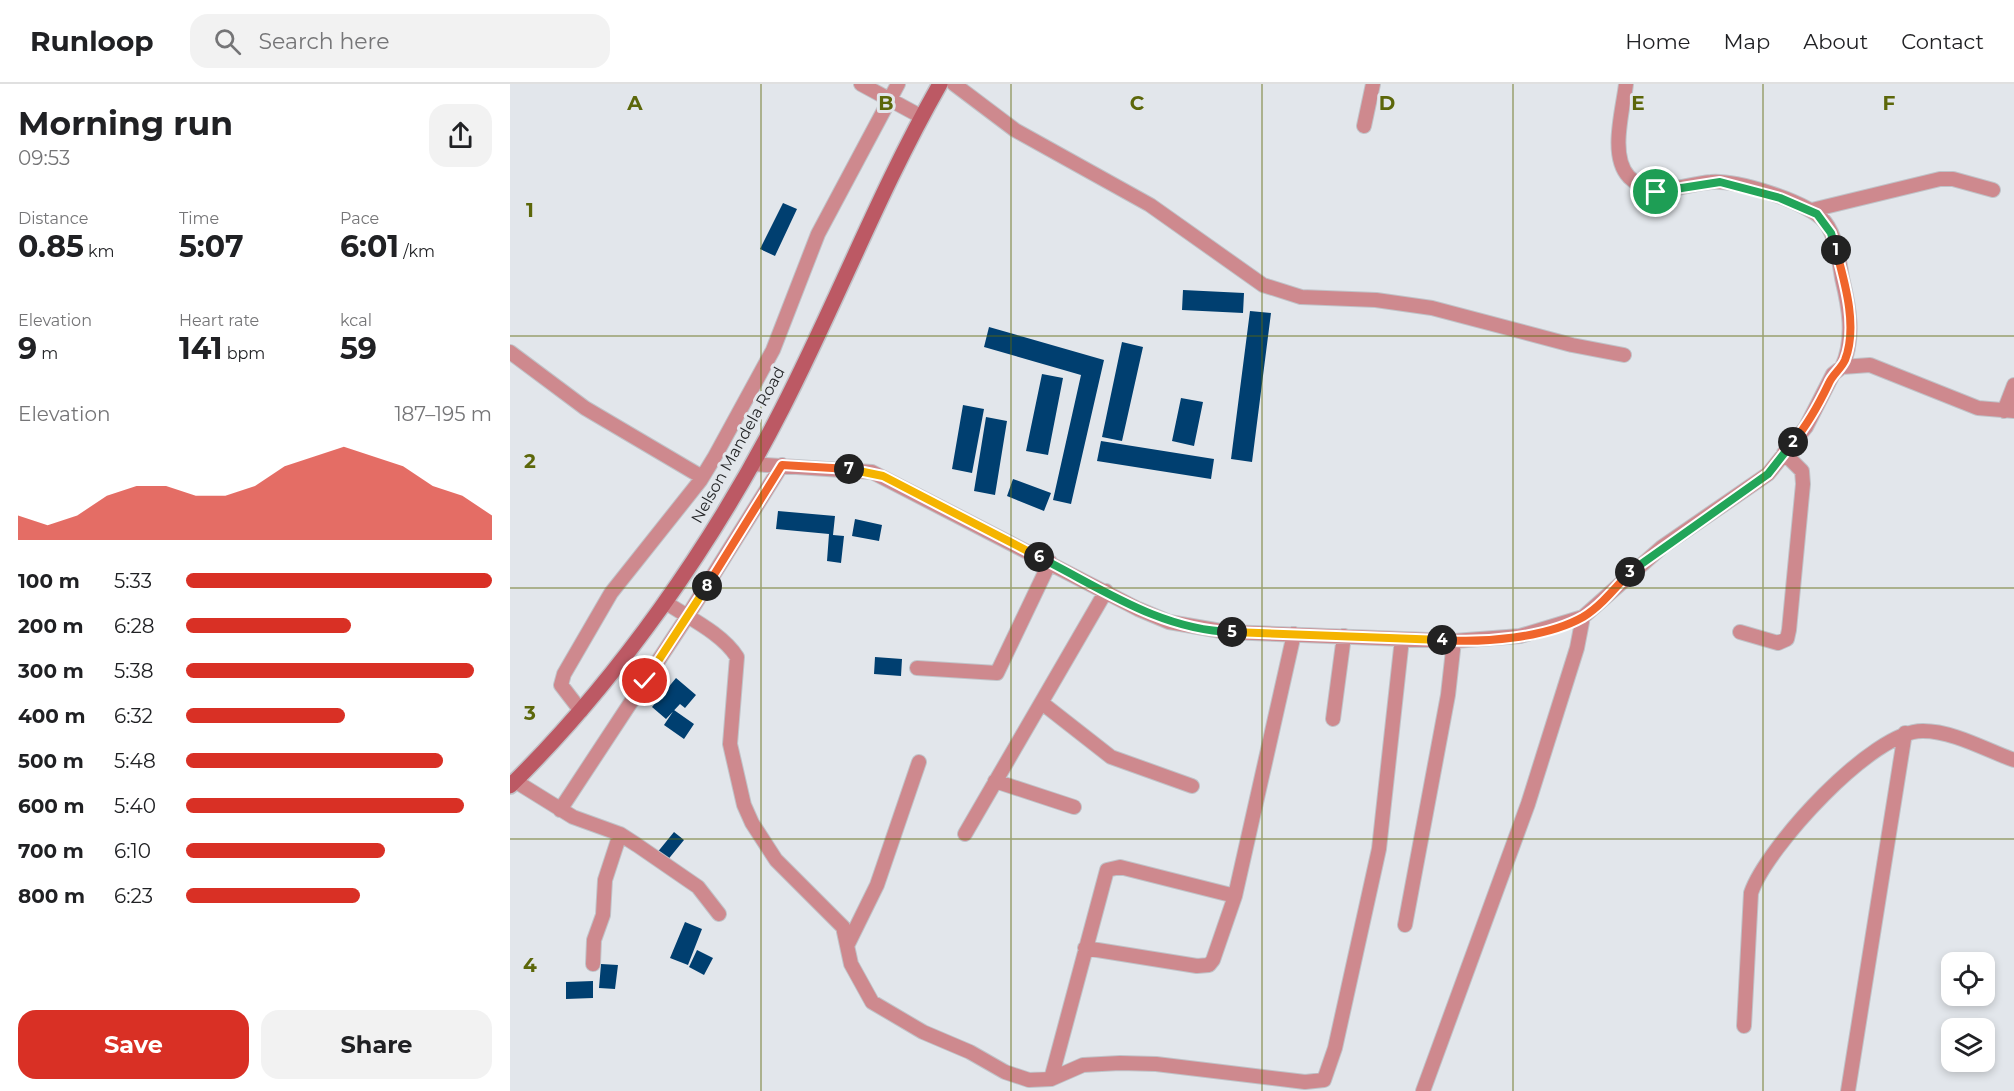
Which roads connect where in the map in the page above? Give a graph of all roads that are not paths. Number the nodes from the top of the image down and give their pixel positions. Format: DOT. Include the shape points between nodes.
graph roads {
  1 [pos="861,84"];
  2 [pos="898,84"];
  3 [pos="940,84"];
  4 [pos="954,84"];
  5 [pos="1373,84"];
  6 [pos="1626,84"];
  7 [pos="890,98"];
  8 [pos="921,117"];
  9 [pos="1364,126"];
  10 [pos="1993,190"];
  11 [pos="1812,210"];
  12 [pos="510,352"];
  13 [pos="1624,355"];
  14 [pos="1842,367"];
  15 [pos="2014,385"];
  16 [pos="2009,411"];
  17 [pos="1784,453"];
  18 [pos="752,464"];
  19 [pos="782,465"];
  20 [pos="702,477"];
  21 [pos="1050,562"];
  22 [pos="1106,591"];
  23 [pos="665,602"];
  24 [pos="1583,616"];
  25 [pos="687,617"];
  26 [pos="1740,632"];
  27 [pos="1294,633"];
  28 [pos="1344,636"];
  29 [pos="1402,639"];
  30 [pos="1454,641"];
  31 [pos="917,668"];
  32 [pos="1042,703"];
  33 [pos="581,711"];
  34 [pos="1333,719"];
  35 [pos="1905,733"];
  36 [pos="2014,760"];
  37 [pos="920,762"];
  38 [pos="995,781"];
  39 [pos="512,784"];
  40 [pos="1192,786"];
  41 [pos="1074,807"];
  42 [pos="560,810"];
  43 [pos="620,834"];
  44 [pos="965,834"];
  45 [pos="1235,896"];
  46 [pos="719,914"];
  47 [pos="1405,925"];
  48 [pos="848,944"];
  49 [pos="1084,948"];
  50 [pos="593,964"];
  51 [pos="1744,1026"];
  52 [pos="1050,1079"];
  53 [pos="1423,1091"];
  54 [pos="1848,1091"];
  1 -- 7 [label="street"];
  2 -- 7 [label="street"];
  3 -- 8 [label="main road, Nelson Mandela Road"];
  4 -- 13 [label="street" via="1015,130 1159,210 1263,285 1301,297 1376,300 1432,308"];
  5 -- 9 [label="street"];
  6 -- 11 [label="street" via="1619,153 1631,178 1648,190 1660,192 1720,182"];
  7 -- 8 [label="street"];
  7 -- 20 [label="street" via="818,234 764,369"];
  8 -- 18 [label="main road, Nelson Mandela Road" via="811,351"];
  10 -- 11 [label="street" via="1940,179"];
  11 -- 14 [label="street" via="1831,233 1848,301 1850,339"];
  12 -- 20 [label="street" via="585,408"];
  14 -- 16 [label="street" via="1870,365 1967,405"];
  14 -- 17 [label="street" via="1833,374 1806,427"];
  15 -- 16 [label="street"];
  17 -- 24 [label="street" via="1768,474 1662,547"];
  17 -- 26 [label="street" via="1802,471 1803,484 1790,630 1787,639 1778,643"];
  18 -- 19 [label="street"];
  18 -- 23 [label="main road, Nelson Mandela Road"];
  19 -- 21 [label="street" via="872,472"];
  19 -- 25 [label="street"];
  20 -- 33 [label="street" via="611,592 564,674 561,685"];
  21 -- 22 [label="street"];
  21 -- 31 [label="street" via="997,673"];
  22 -- 27 [label="street" via="1138,609 1181,625 1227,632"];
  22 -- 32 [label="street"];
  23 -- 25 [label="street"];
  23 -- 33 [label="main road, Nelson Mandela Road"];
  24 -- 30 [label="street" via="1520,636"];
  24 -- 53 [label="street" via="1577,648 1528,804"];
  25 -- 42 [label="street"];
  25 -- 48 [label="street" via="731,648 737,657 730,744 752,823 776,860 843,927"];
  27 -- 28 [label="street"];
  27 -- 45 [label="street"];
  28 -- 29 [label="street"];
  28 -- 34 [label="street"];
  29 -- 30 [label="street"];
  29 -- 52 [label="street" via="1379,849 1328,1075 1320,1081 1305,1082 1120,1063 1083,1065"];
  30 -- 47 [label="street" via="1448,695"];
  32 -- 38 [label="street"];
  32 -- 40 [label="street" via="1111,757"];
  33 -- 39 [label="main road, Nelson Mandela Road"];
  35 -- 36 [label="street" via="1943,733"];
  35 -- 51 [label="street" via="1849,769 1776,847 1756,876 1751,892"];
  35 -- 54 [label="street"];
  37 -- 48 [label="street" via="877,885"];
  38 -- 41 [label="street"];
  38 -- 44 [label="street"];
  39 -- 42 [label="street"];
  42 -- 43 [label="street"];
  43 -- 46 [label="street" via="698,887"];
  43 -- 50 [label="street" via="605,880"];
  45 -- 49 [label="street" via="1209,965"];
  45 -- 49 [label="street" via="1111,867 1103,875"];
  48 -- 52 [label="street" via="856,978 872,1002 886,1012 1020,1078"];
  49 -- 52 [label="street"];
}
